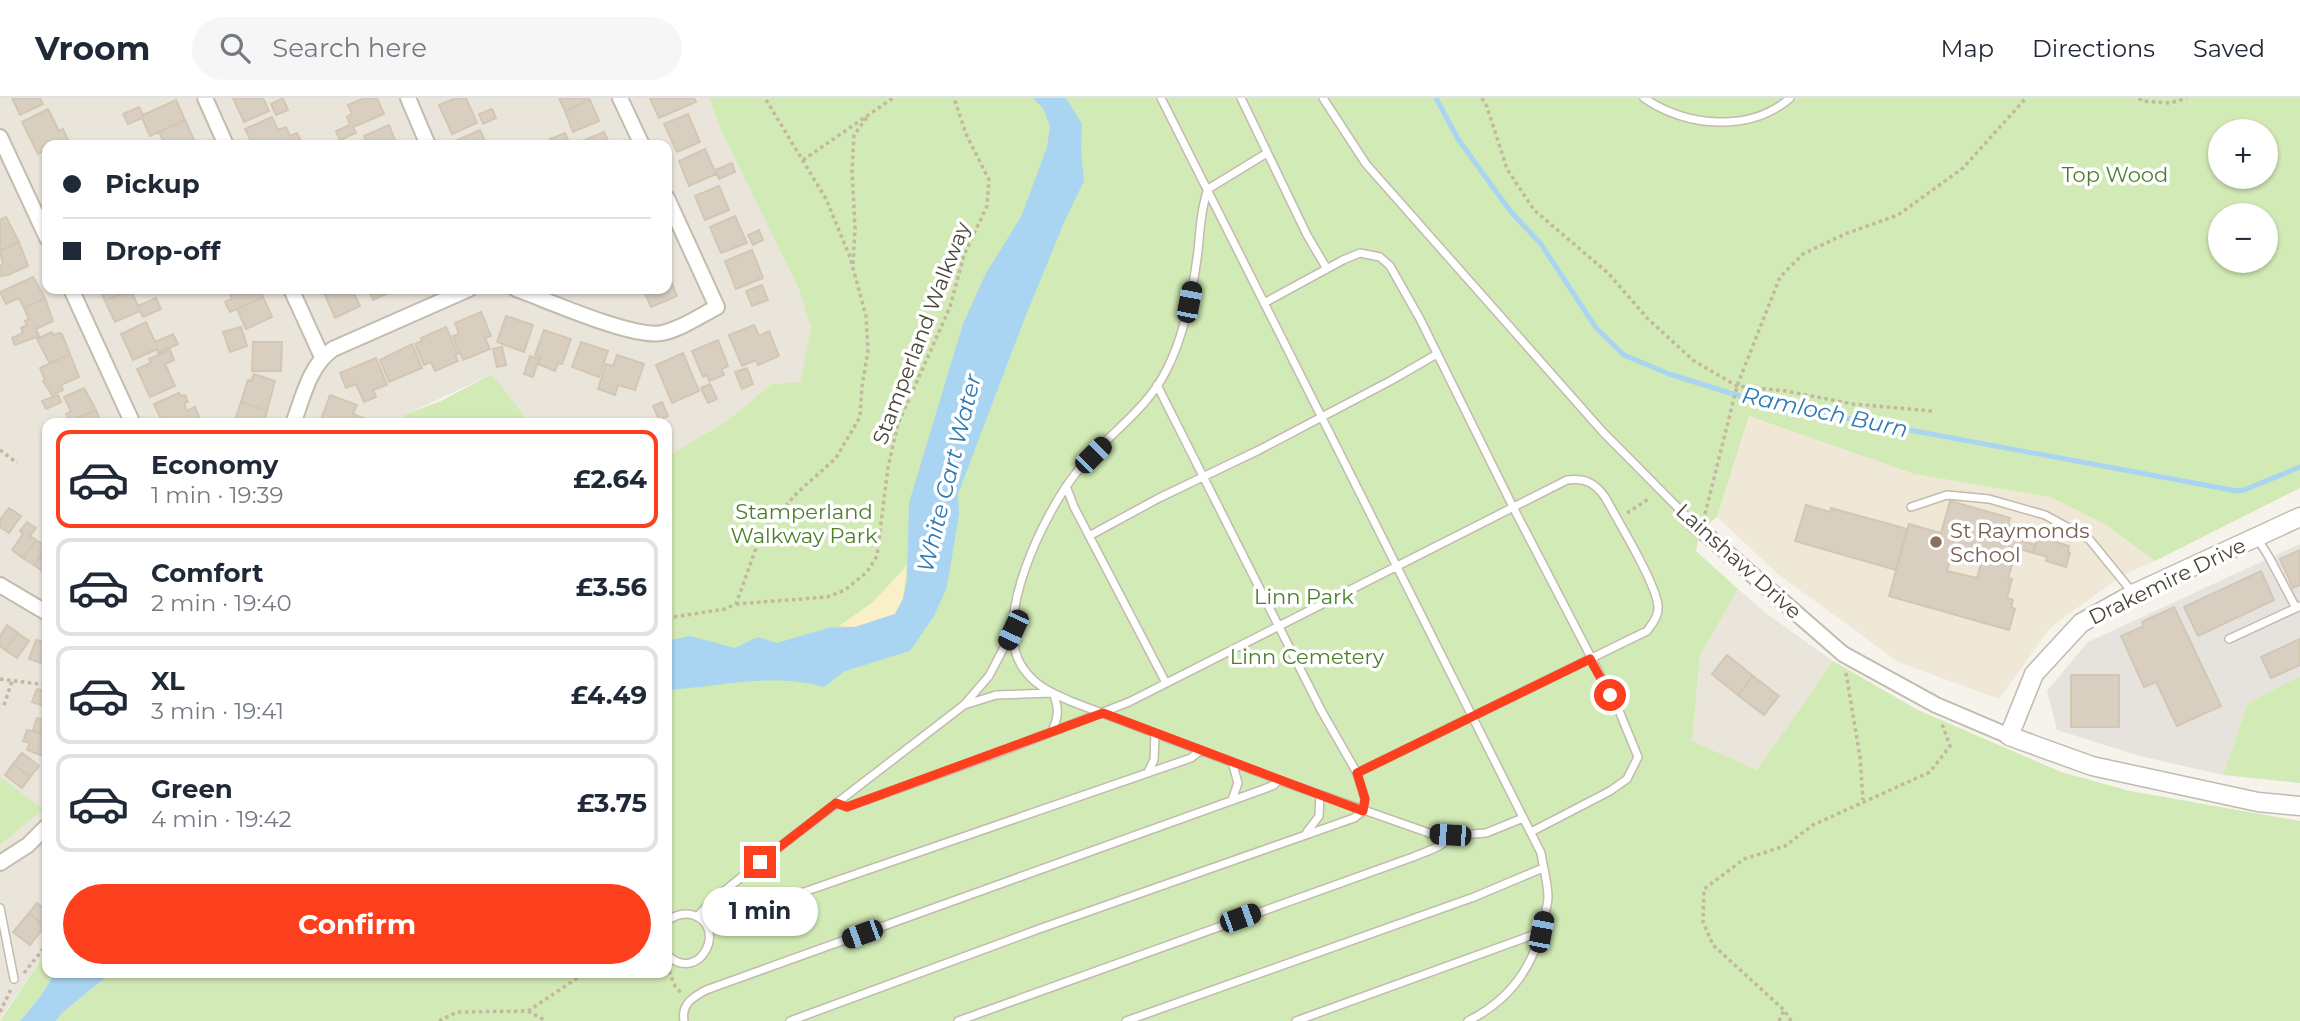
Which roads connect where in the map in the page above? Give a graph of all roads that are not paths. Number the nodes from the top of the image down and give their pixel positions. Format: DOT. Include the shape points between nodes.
graph roads {
  1 [pos="205,98"];
  2 [pos="408,98"];
  3 [pos="620,98"];
  4 [pos="1161,98"];
  5 [pos="1241,98"];
  6 [pos="1322,98"];
  7 [pos="1644,98"];
  8 [pos="1790,98"];
  9 [pos="0,136"];
  10 [pos="224,140"];
  11 [pos="426,140"];
  12 [pos="640,140"];
  13 [pos="1267,153"];
  14 [pos="1208,189"];
  15 [pos="672,209"];
  16 [pos="42,228"];
  17 [pos="1327,269"];
  18 [pos="73,294"];
  19 [pos="293,294"];
  20 [pos="457,294"];
  21 [pos="530,294"];
  22 [pos="1264,303"];
  23 [pos="1437,354"];
  24 [pos="322,357"];
  25 [pos="1157,385"];
  26 [pos="1321,416"];
  27 [pos="130,418"];
  28 [pos="295,418"];
  29 [pos="1203,476"];
  30 [pos="1066,486"];
  31 [pos="1513,507"];
  32 [pos="1911,508"];
  33 [pos="2300,517"];
  34 [pos="1697,527"];
  35 [pos="1089,536"];
  36 [pos="2256,537"];
  37 [pos="1395,565"];
  38 [pos="0,585"];
  39 [pos="2133,594"];
  40 [pos="2298,607"];
  41 [pos="42,610"];
  42 [pos="1280,625"];
  43 [pos="1013,630"];
  44 [pos="2229,639"];
  45 [pos="1590,659"];
  46 [pos="1166,683"];
  47 [pos="1053,693"];
  48 [pos="964,705"];
  49 [pos="1103,713"];
  50 [pos="1473,716"];
  51 [pos="1052,731"];
  52 [pos="1155,733"];
  53 [pos="2009,736"];
  54 [pos="1201,750"];
  55 [pos="1232,762"];
  56 [pos="1148,772"];
  57 [pos="1357,773"];
  58 [pos="1278,780"];
  59 [pos="1320,795"];
  60 [pos="1231,800"];
  61 [pos="836,803"];
  62 [pos="2300,806"];
  63 [pos="1363,811"];
  64 [pos="1523,818"];
  65 [pos="42,831"];
  66 [pos="1531,832"];
  67 [pos="1306,834"];
  68 [pos="1450,835"];
  69 [pos="0,863"];
  70 [pos="1544,868"];
  71 [pos="0,908"];
  72 [pos="697,916"];
  73 [pos="672,918"];
  74 [pos="708,928"];
  75 [pos="1541,932"];
  76 [pos="672,958"];
  77 [pos="14,979"];
  78 [pos="684,1021"];
  79 [pos="790,1021"];
  80 [pos="958,1021"];
  81 [pos="1126,1021"];
  82 [pos="1296,1021"];
  83 [pos="1468,1021"];
  1 -- 10 [label="street"];
  2 -- 11 [label="street"];
  3 -- 12 [label="street"];
  4 -- 14 [label="lane"];
  5 -- 13 [label="lane"];
  6 -- 34 [label="lane, Lainshaw Drive" via="1366,164 1602,431"];
  7 -- 8 [label="lane" via="1699,120 1731,124 1777,109"];
  9 -- 16 [label="street"];
  13 -- 14 [label="lane"];
  13 -- 17 [label="lane"];
  14 -- 22 [label="lane"];
  14 -- 25 [label="lane" via="1189,302 1167,370"];
  15 -- 21 [label="street" via="717,307 664,332 647,334"];
  17 -- 22 [label="lane"];
  17 -- 23 [label="lane" via="1360,253 1380,257 1402,283"];
  18 -- 27 [label="street"];
  19 -- 24 [label="street"];
  20 -- 24 [label="street"];
  22 -- 26 [label="lane"];
  23 -- 26 [label="lane"];
  23 -- 31 [label="lane"];
  24 -- 28 [label="street"];
  25 -- 29 [label="lane"];
  25 -- 30 [label="lane"];
  26 -- 29 [label="lane"];
  26 -- 37 [label="lane"];
  29 -- 35 [label="lane"];
  29 -- 42 [label="lane"];
  30 -- 35 [label="lane"];
  30 -- 43 [label="lane" via="1036,537 1021,581"];
  31 -- 37 [label="lane"];
  31 -- 45 [label="lane"];
  31 -- 45 [label="lane" via="1567,480 1581,478 1595,484 1651,585 1658,607 1647,631"];
  32 -- 39 [label="lane" via="1947,495 1989,499 2045,515 2090,539"];
  33 -- 36 [label="street, Drakemire Drive"];
  34 -- 53 [label="street, Lainshaw Drive" via="1843,654 1936,705"];
  35 -- 46 [label="lane"];
  36 -- 39 [label="street, Drakemire Drive"];
  36 -- 40 [label="lane"];
  37 -- 42 [label="lane"];
  37 -- 50 [label="lane"];
  38 -- 41 [label="street"];
  39 -- 53 [label="street, Drakemire Drive" via="2081,623 2034,674"];
  40 -- 44 [label="lane"];
  42 -- 46 [label="lane"];
  42 -- 57 [label="lane"];
  43 -- 47 [label="lane" via="1012,645 1021,667 1038,686"];
  43 -- 48 [label="lane" via="989,676"];
  45 -- 50 [label="lane"];
  45 -- 66 [label="lane" via="1638,757 1628,779"];
  46 -- 49 [label="lane"];
  47 -- 48 [label="lane" via="996,695"];
  47 -- 49 [label="lane"];
  47 -- 51 [label="lane" via="1059,706"];
  48 -- 61 [label="lane"];
  49 -- 51 [label="lane"];
  49 -- 52 [label="lane"];
  50 -- 57 [label="lane"];
  50 -- 64 [label="lane"];
  51 -- 61 [label="lane" via="847,807"];
  52 -- 54 [label="lane"];
  52 -- 56 [label="lane" via="1154,760"];
  53 -- 62 [label="street, Lainshaw Drive" via="2092,766 2258,802"];
  54 -- 55 [label="lane"];
  54 -- 56 [label="lane" via="1191,758"];
  55 -- 58 [label="lane"];
  55 -- 60 [label="lane" via="1238,783"];
  56 -- 74 [label="lane"];
  57 -- 63 [label="lane" via="1365,799"];
  58 -- 59 [label="lane"];
  58 -- 60 [label="lane"];
  59 -- 63 [label="lane"];
  59 -- 67 [label="lane" via="1319,816"];
  60 -- 78 [label="lane" via="706,990 689,1000"];
  61 -- 72 [label="lane"];
  63 -- 67 [label="lane"];
  63 -- 68 [label="lane" via="1432,834"];
  64 -- 66 [label="lane"];
  64 -- 68 [label="lane" via="1486,833"];
  65 -- 69 [label="street"];
  66 -- 70 [label="lane"];
  67 -- 79 [label="lane"];
  68 -- 80 [label="lane" via="1447,842 1413,857"];
  70 -- 75 [label="lane" via="1548,896"];
  70 -- 81 [label="lane"];
  71 -- 77 [label="lane"];
  72 -- 73 [label="lane" via="681,914"];
  72 -- 74 [label="lane"];
  74 -- 76 [label="lane" via="709,945 700,958 684,963"];
  75 -- 82 [label="lane"];
  75 -- 83 [label="lane" via="1527,968 1507,994"];
}
